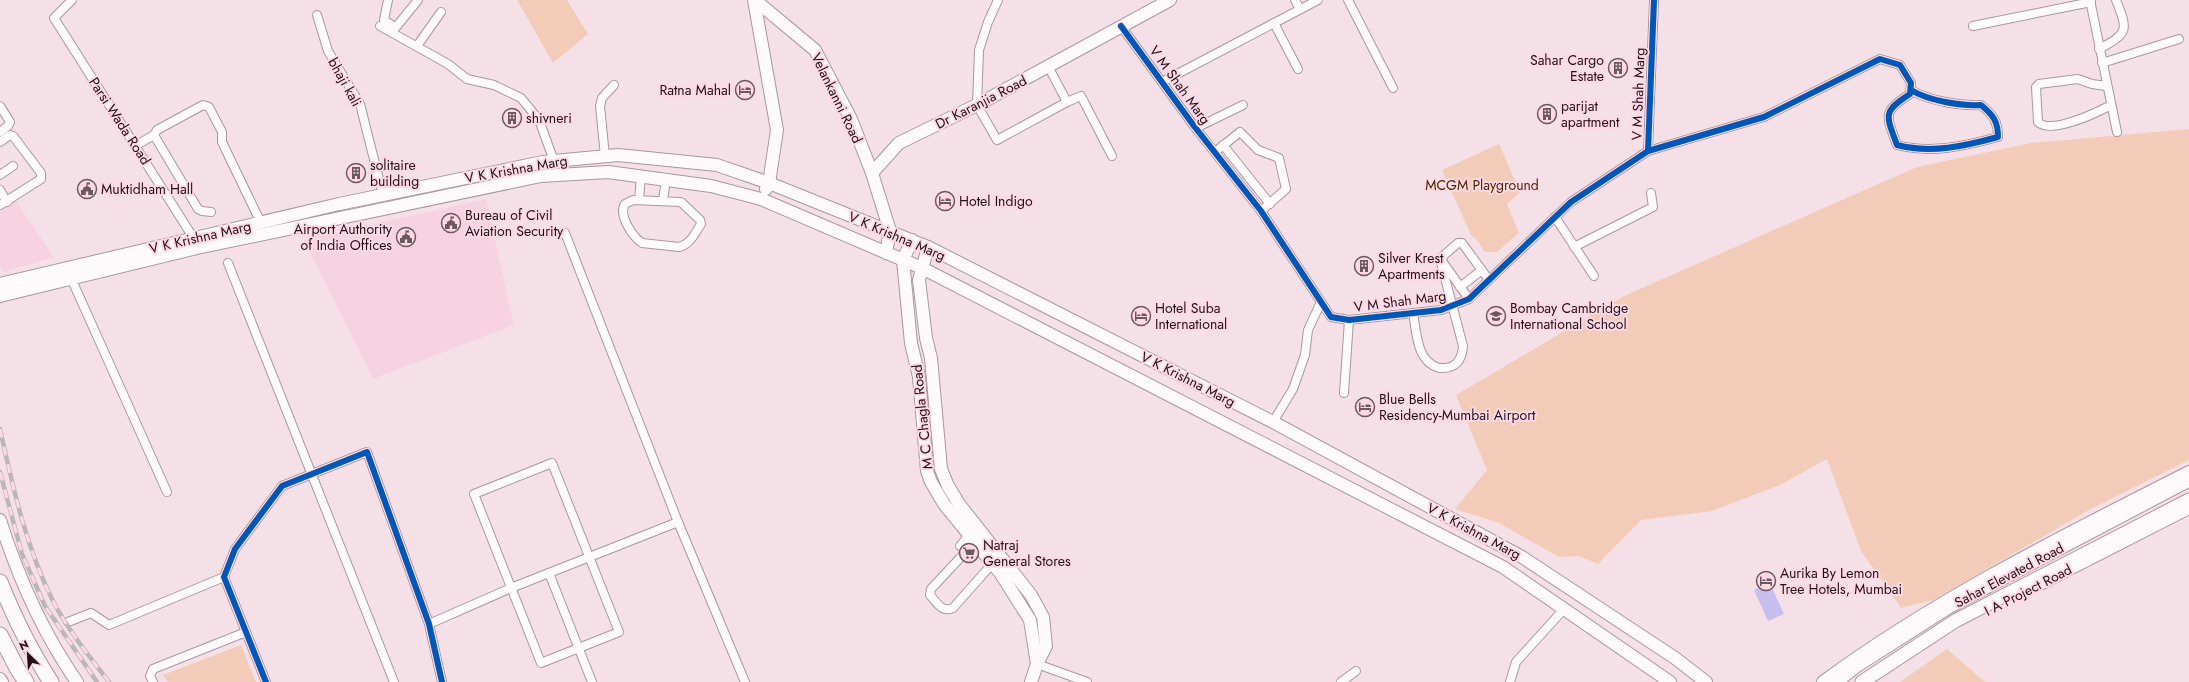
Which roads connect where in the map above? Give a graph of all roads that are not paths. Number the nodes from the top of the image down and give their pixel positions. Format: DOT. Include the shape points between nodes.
graph roads {
  1 [pos="72,0"];
  2 [pos="388,0"];
  3 [pos="418,0"];
  4 [pos="755,0"];
  5 [pos="998,0"];
  6 [pos="1170,0"];
  7 [pos="1295,0"];
  8 [pos="1318,0"];
  9 [pos="1348,0"];
  10 [pos="1654,0"];
  11 [pos="2116,0"];
  12 [pos="2090,1"];
  13 [pos="1300,9"];
  14 [pos="441,12"];
  15 [pos="318,15"];
  16 [pos="1274,23"];
  17 [pos="1121,26"];
  18 [pos="1973,26"];
  19 [pos="388,27"];
  20 [pos="2180,38"];
  21 [pos="418,46"];
  22 [pos="2099,49"];
  23 [pos="2102,63"];
  24 [pos="1048,66"];
  25 [pos="1298,69"];
  26 [pos="1162,82"];
  27 [pos="614,86"];
  28 [pos="2107,86"];
  29 [pos="1393,88"];
  30 [pos="1911,90"];
  31 [pos="1067,102"];
  32 [pos="977,105"];
  33 [pos="1243,105"];
  34 [pos="2111,105"];
  35 [pos="0,106"];
  36 [pos="1196,128"];
  37 [pos="0,132"];
  38 [pos="2117,132"];
  39 [pos="154,136"];
  40 [pos="0,142"];
  41 [pos="1223,145"];
  42 [pos="136,146"];
  43 [pos="1648,151"];
  44 [pos="1216,152"];
  45 [pos="605,156"];
  46 [pos="1112,156"];
  47 [pos="554,161"];
  48 [pos="12,166"];
  49 [pos="1245,172"];
  50 [pos="872,173"];
  51 [pos="0,175"];
  52 [pos="641,176"];
  53 [pos="1237,179"];
  54 [pos="666,180"];
  55 [pos="769,183"];
  56 [pos="0,190"];
  57 [pos="1651,193"];
  58 [pos="383,195"];
  59 [pos="761,199"];
  60 [pos="639,200"];
  61 [pos="663,201"];
  62 [pos="3,204"];
  63 [pos="1270,204"];
  64 [pos="1261,211"];
  65 [pos="211,212"];
  66 [pos="1555,217"];
  67 [pos="261,223"];
  68 [pos="890,231"];
  69 [pos="565,233"];
  70 [pos="912,240"];
  71 [pos="196,244"];
  72 [pos="928,247"];
  73 [pos="1574,247"];
  74 [pos="886,253"];
  75 [pos="1440,259"];
  76 [pos="903,260"];
  77 [pos="228,263"];
  78 [pos="922,268"];
  79 [pos="1482,270"];
  80 [pos="1594,276"];
  81 [pos="71,278"];
  82 [pos="1489,280"];
  83 [pos="1,282"];
  84 [pos="1460,287"];
  85 [pos="0,296"];
  86 [pos="1469,300"];
  87 [pos="1321,302"];
  88 [pos="1452,307"];
  89 [pos="1413,313"];
  90 [pos="1349,320"];
  91 [pos="1344,393"];
  92 [pos="1273,422"];
  93 [pos="938,449"];
  94 [pos="924,451"];
  95 [pos="2189,472"];
  96 [pos="312,474"];
  97 [pos="945,480"];
  98 [pos="2189,480"];
  99 [pos="932,483"];
  100 [pos="167,492"];
  101 [pos="2189,500"];
  102 [pos="2189,508"];
  103 [pos="0,520"];
  104 [pos="678,522"];
  105 [pos="971,539"];
  106 [pos="960,546"];
  107 [pos="988,550"];
  108 [pos="1519,555"];
  109 [pos="589,556"];
  110 [pos="992,564"];
  111 [pos="1004,571"];
  112 [pos="1508,571"];
  113 [pos="549,573"];
  114 [pos="224,577"];
  115 [pos="0,582"];
  116 [pos="511,588"];
  117 [pos="1564,609"];
  118 [pos="68,622"];
  119 [pos="429,624"];
  120 [pos="246,632"];
  121 [pos="0,634"];
  122 [pos="579,648"];
  123 [pos="1037,664"];
  124 [pos="1356,671"];
  125 [pos="0,679"];
  126 [pos="2,682"];
  127 [pos="26,682"];
  128 [pos="51,682"];
  129 [pos="76,682"];
  130 [pos="153,682"];
  131 [pos="266,682"];
  132 [pos="394,682"];
  133 [pos="442,682"];
  134 [pos="592,682"];
  135 [pos="745,682"];
  136 [pos="1031,682"];
  137 [pos="1087,682"];
  138 [pos="1341,682"];
  139 [pos="1510,682"];
  140 [pos="1670,682"];
  141 [pos="1706,682"];
  142 [pos="1823,682"];
  143 [pos="1836,682"];
  144 [pos="1862,682"];
  145 [pos="1872,682"];
  1 -- 42 [label="street, Parsi Wada Road" via="54,18"];
  2 -- 19 [label="street" via="384,18"];
  3 -- 19 [label="street"];
  4 -- 50 [label="main road, Velankanni Road" via="814,50 851,119"];
  4 -- 55 [label="main road" via="777,130"];
  5 -- 32 [label="street" via="979,50"];
  6 -- 17 [label="main road, Dr Karanjia Road"];
  7 -- 13 [label="street"];
  8 -- 13 [label="street"];
  9 -- 29 [label="street"];
  10 -- 43 [label="street, V M Shah Marg"];
  11 -- 22 [label="street" via="2125,23 2124,30 2116,40"];
  12 -- 18 [label="street"];
  12 -- 22 [label="street"];
  13 -- 16 [label="street"];
  14 -- 21 [label="street"];
  15 -- 58 [label="street, bhaji kali" via="328,51 360,104"];
  16 -- 25 [label="street"];
  16 -- 26 [label="street"];
  17 -- 24 [label="main road, Dr Karanjia Road"];
  17 -- 26 [label="street, V M Shah Marg"];
  19 -- 21 [label="street"];
  20 -- 23 [label="street"];
  21 -- 47 [label="street" via="467,79 494,85 521,98 539,120"];
  22 -- 23 [label="street"];
  23 -- 28 [label="street"];
  24 -- 31 [label="street"];
  24 -- 32 [label="main road, Dr Karanjia Road"];
  26 -- 36 [label="street, V M Shah Marg"];
  27 -- 45 [label="street" via="602,98 600,106"];
  28 -- 34 [label="street"];
  28 -- 34 [label="street" via="2078,79 2039,84 2036,87 2038,122 2048,126 2066,125"];
  30 -- 30 [label="street" via="1936,100 1956,102 1965,106 1981,105 1994,116 1998,137 1961,147 1910,148 1897,145 1889,114 1891,106 1910,94"];
  30 -- 43 [label="street" via="1911,83 1900,64 1880,59 1764,117"];
  31 -- 32 [label="street" via="997,140"];
  31 -- 46 [label="street" via="1081,96"];
  32 -- 50 [label="main road, Dr Karanjia Road" via="899,143"];
  33 -- 36 [label="street"];
  34 -- 38 [label="street"];
  35 -- 37 [label="street" via="10,122"];
  36 -- 44 [label="street, V M Shah Marg"];
  39 -- 42 [label="street"];
  39 -- 65 [label="street" via="198,209"];
  39 -- 67 [label="street" via="157,130 203,105 209,107 222,132 222,142"];
  40 -- 62 [label="street" via="10,134 13,136 41,173 41,179"];
  41 -- 44 [label="street"];
  41 -- 49 [label="street"];
  41 -- 63 [label="street" via="1240,132 1257,149 1279,158 1286,189"];
  42 -- 71 [label="street, Parsi Wada Road"];
  43 -- 66 [label="street, V M Shah Marg" via="1571,202"];
  44 -- 53 [label="street, V M Shah Marg"];
  45 -- 47 [label="main road, V K Krishna Marg"];
  45 -- 55 [label="main road, V K Krishna Marg" via="618,155 717,165"];
  47 -- 58 [label="main road, V K Krishna Marg"];
  48 -- 51 [label="street"];
  49 -- 53 [label="street"];
  49 -- 63 [label="street"];
  50 -- 68 [label="main road"];
  52 -- 54 [label="main road, V K Krishna Marg"];
  52 -- 60 [label="street"];
  52 -- 71 [label="main road, V K Krishna Marg" via="608,172 541,176"];
  53 -- 64 [label="street, V M Shah Marg"];
  54 -- 59 [label="main road, V K Krishna Marg" via="711,186"];
  54 -- 61 [label="street"];
  55 -- 59 [label="main road"];
  55 -- 68 [label="main road, V K Krishna Marg"];
  56 -- 62 [label="street"];
  57 -- 73 [label="street" via="1653,208"];
  58 -- 67 [label="main road, V K Krishna Marg"];
  59 -- 74 [label="main road, V K Krishna Marg"];
  60 -- 61 [label="street"];
  60 -- 61 [label="street" via="628,202 623,209 624,220 639,240 672,246 688,244 701,221 681,202"];
  63 -- 64 [label="street"];
  64 -- 87 [label="street, V M Shah Marg"];
  66 -- 73 [label="street"];
  66 -- 82 [label="street, V M Shah Marg"];
  67 -- 71 [label="main road, V K Krishna Marg"];
  68 -- 70 [label="main road, V K Krishna Marg"];
  68 -- 74 [label="main road"];
  69 -- 104 [label="street"];
  70 -- 72 [label="main road, V K Krishna Marg"];
  70 -- 76 [label="main road, M C Chagla Road"];
  71 -- 81 [label="main road, V K Krishna Marg"];
  71 -- 83 [label="main road, V K Krishna Marg" via="151,248"];
  72 -- 78 [label="main road"];
  72 -- 92 [label="main road, V K Krishna Marg"];
  73 -- 80 [label="street"];
  74 -- 76 [label="main road, V K Krishna Marg"];
  75 -- 88 [label="street"];
  76 -- 78 [label="main road, V K Krishna Marg"];
  76 -- 94 [label="main road, M C Chagla Road" via="911,342 919,377"];
  77 -- 96 [label="street"];
  78 -- 93 [label="main road" via="919,280 926,338 932,358"];
  78 -- 112 [label="main road, V K Krishna Marg"];
  79 -- 82 [label="street"];
  79 -- 84 [label="street"];
  79 -- 84 [label="street" via="1462,243 1458,243 1443,256 1442,261"];
  81 -- 85 [label="main road, V K Krishna Marg"];
  81 -- 100 [label="street"];
  82 -- 86 [label="street, V M Shah Marg"];
  84 -- 86 [label="street"];
  86 -- 88 [label="street, V M Shah Marg"];
  87 -- 90 [label="street, V M Shah Marg" via="1331,317"];
  87 -- 92 [label="street" via="1308,330 1305,355 1292,389"];
  88 -- 89 [label="street, V M Shah Marg"];
  88 -- 89 [label="street" via="1463,349 1458,363 1444,368 1436,367 1422,355"];
  89 -- 90 [label="street, V M Shah Marg"];
  90 -- 91 [label="street"];
  92 -- 108 [label="main road, V K Krishna Marg"];
  93 -- 94 [label="main road"];
  93 -- 97 [label="main road"];
  94 -- 99 [label="main road, M C Chagla Road"];
  95 -- 142 [label="main road" via="1977,582 1913,619"];
  96 -- 114 [label="street" via="282,486 273,495 235,549"];
  96 -- 119 [label="street" via="367,452"];
  96 -- 132 [label="street"];
  97 -- 99 [label="main road"];
  97 -- 107 [label="main road"];
  98 -- 143 [label="main road, Sahar Elevated Road" via="1950,606 1856,666"];
  99 -- 105 [label="main road, M C Chagla Road" via="944,504"];
  101 -- 144 [label="main road, Sahar Elevated Road" via="1955,621"];
  102 -- 145 [label="main road, I A Project Road" via="1958,626"];
  103 -- 129 [label="main road" via="26,592"];
  104 -- 109 [label="street"];
  104 -- 135 [label="street"];
  105 -- 106 [label="street"];
  105 -- 107 [label="main road, M C Chagla Road"];
  105 -- 110 [label="street" via="931,590 930,595 943,609 954,608"];
  107 -- 110 [label="main road, M C Chagla Road"];
  107 -- 111 [label="main road"];
  108 -- 112 [label="main road"];
  108 -- 141 [label="main road, V K Krishna Marg" via="1675,658"];
  109 -- 113 [label="street"];
  109 -- 116 [label="street" via="552,463 474,494"];
  109 -- 122 [label="street" via="619,632"];
  110 -- 111 [label="main road, M C Chagla Road"];
  111 -- 123 [label="main road, M C Chagla Road" via="1030,620"];
  112 -- 117 [label="main road, V K Krishna Marg"];
  113 -- 116 [label="street"];
  113 -- 122 [label="street"];
  114 -- 118 [label="street" via="109,625 91,613"];
  114 -- 120 [label="street"];
  115 -- 128 [label="highway" via="34,657"];
  116 -- 119 [label="street"];
  116 -- 122 [label="street" via="541,663"];
  117 -- 139 [label="street" via="1516,662"];
  117 -- 140 [label="main road, V K Krishna Marg"];
  119 -- 133 [label="street"];
  120 -- 130 [label="street" via="153,669 150,676"];
  120 -- 131 [label="street"];
  121 -- 127 [label="highway"];
  122 -- 134 [label="street"];
  123 -- 136 [label="main road, M C Chagla Road"];
  123 -- 137 [label="street"];
  124 -- 138 [label="street"];
  125 -- 126 [label="main road"];
}
